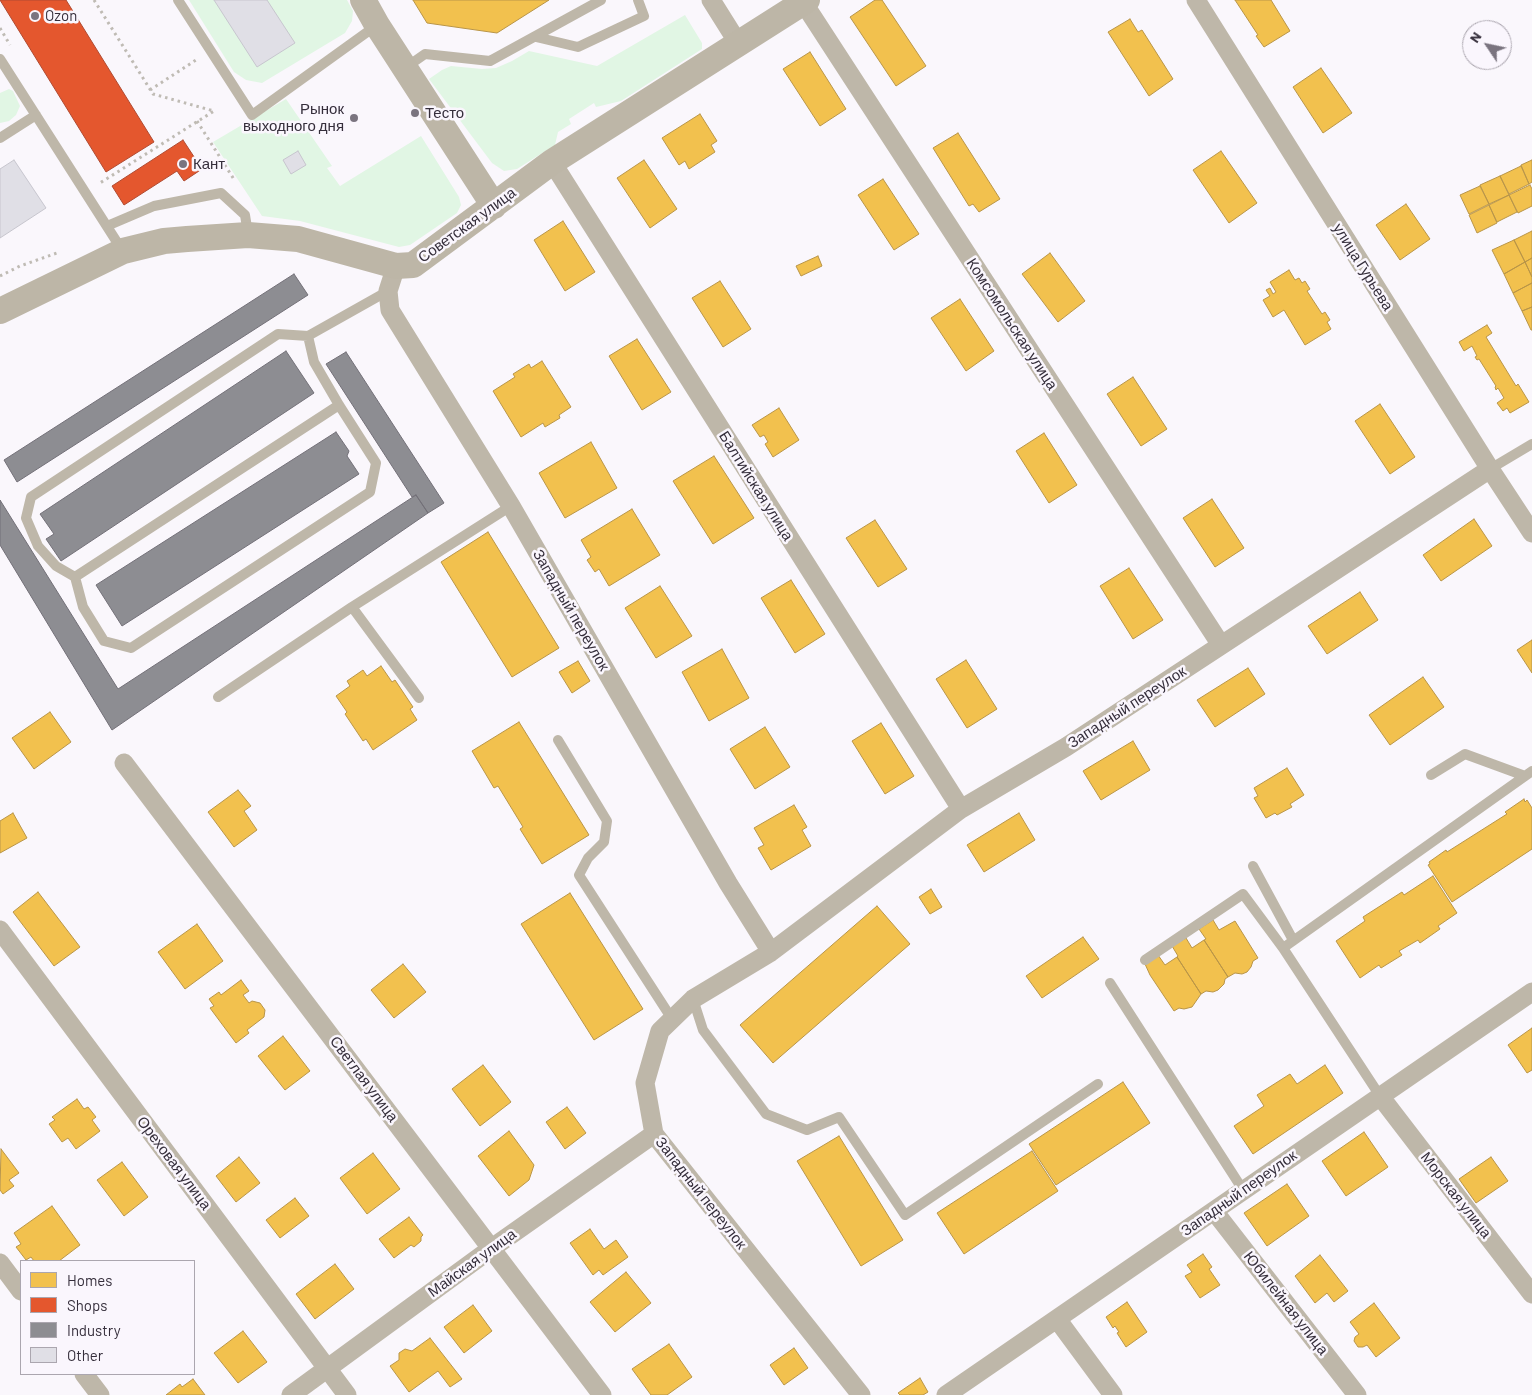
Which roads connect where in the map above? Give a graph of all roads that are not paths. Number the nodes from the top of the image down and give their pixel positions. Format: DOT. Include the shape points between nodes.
graph roads {
  1 [pos="178,0"];
  2 [pos="363,0"];
  3 [pos="601,0"];
  4 [pos="638,0"];
  5 [pos="711,0"];
  6 [pos="1196,0"];
  7 [pos="805,1"];
  8 [pos="377,25"];
  9 [pos="536,37"];
  10 [pos="738,43"];
  11 [pos="0,59"];
  12 [pos="405,68"];
  13 [pos="36,115"];
  14 [pos="0,138"];
  15 [pos="552,162"];
  16 [pos="494,206"];
  17 [pos="107,226"];
  18 [pos="248,235"];
  19 [pos="123,251"];
  20 [pos="396,266"];
  21 [pos="388,291"];
  22 [pos="0,311"];
  23 [pos="308,336"];
  24 [pos="338,405"];
  25 [pos="1532,444"];
  26 [pos="1490,470"];
  27 [pos="511,506"];
  28 [pos="1532,533"];
  29 [pos="75,577"];
  30 [pos="352,607"];
  31 [pos="1221,645"];
  32 [pos="218,697"];
  33 [pos="419,698"];
  34 [pos="558,740"];
  35 [pos="124,763"];
  36 [pos="1431,774"];
  37 [pos="1529,774"];
  38 [pos="961,809"];
  39 [pos="1253,866"];
  40 [pos="0,930"];
  41 [pos="1293,940"];
  42 [pos="1282,948"];
  43 [pos="771,952"];
  44 [pos="1145,960"];
  45 [pos="1110,982"];
  46 [pos="1532,992"];
  47 [pos="693,999"];
  48 [pos="672,1019"];
  49 [pos="1098,1084"];
  50 [pos="1380,1096"];
  51 [pos="654,1134"];
  52 [pos="1243,1190"];
  53 [pos="1214,1211"];
  54 [pos="492,1248"];
  55 [pos="0,1263"];
  56 [pos="20,1290"];
  57 [pos="1532,1294"];
  58 [pos="1057,1319"];
  59 [pos="328,1368"];
  60 [pos="85,1375"];
  61 [pos="100,1395"];
  62 [pos="290,1395"];
  63 [pos="347,1395"];
  64 [pos="602,1395"];
  65 [pos="861,1395"];
  66 [pos="946,1395"];
  67 [pos="1113,1395"];
  68 [pos="1357,1395"];
  1 -- 8 [label="lane" via="252,115"];
  2 -- 8 [label="street"];
  3 -- 9 [label="lane"];
  4 -- 9 [label="lane" via="644,16 578,47"];
  5 -- 10 [label="street"];
  6 -- 26 [label="street, улица Гурьева"];
  7 -- 10 [label="street, Советская улица"];
  7 -- 31 [label="street, Комсомольская улица"];
  8 -- 12 [label="street"];
  9 -- 12 [label="lane" via="490,61 425,54"];
  10 -- 15 [label="street, Советская улица"];
  11 -- 13 [label="lane"];
  12 -- 16 [label="street"];
  13 -- 14 [label="lane"];
  13 -- 17 [label="lane"];
  15 -- 16 [label="street, Советская улица"];
  15 -- 38 [label="street, Балтийская улица"];
  16 -- 20 [label="street, Советская улица" via="413,265"];
  17 -- 18 [label="lane" via="154,206 221,193 245,215"];
  17 -- 19 [label="lane"];
  18 -- 19 [label="street, Советская улица" via="164,241"];
  18 -- 20 [label="street, Советская улица" via="298,239"];
  19 -- 22 [label="street, Советская улица"];
  20 -- 21 [label="street, Западный переулок"];
  21 -- 23 [label="lane"];
  21 -- 27 [label="street, Западный переулок" via="390,310"];
  23 -- 24 [label="lane" via="314,362"];
  23 -- 29 [label="lane" via="278,334 30,497 26,518 38,546 56,566"];
  24 -- 29 [label="lane"];
  24 -- 29 [label="lane" via="376,463 370,492 131,648 104,641 83,607"];
  25 -- 26 [label="lane"];
  26 -- 28 [label="street, улица Гурьева"];
  26 -- 31 [label="street, Западный переулок"];
  27 -- 30 [label="lane"];
  27 -- 43 [label="street, Западный переулок"];
  30 -- 32 [label="lane"];
  30 -- 33 [label="lane"];
  31 -- 38 [label="street, Западный переулок" via="1066,747"];
  34 -- 48 [label="lane" via="607,821 604,842 588,858 579,875"];
  35 -- 54 [label="street, Светлая улица"];
  36 -- 37 [label="lane" via="1465,754"];
  37 -- 41 [label="lane"];
  38 -- 43 [label="street, Западный переулок"];
  39 -- 41 [label="lane"];
  40 -- 59 [label="street, Ореховая улица"];
  41 -- 42 [label="lane"];
  42 -- 44 [label="lane" via="1243,894"];
  42 -- 50 [label="lane"];
  43 -- 47 [label="street, Западный переулок"];
  45 -- 52 [label="lane"];
  46 -- 50 [label="street, Западный переулок"];
  47 -- 48 [label="street, Западный переулок"];
  47 -- 49 [label="lane" via="703,1030 766,1114 807,1130 839,1117 905,1215"];
  48 -- 51 [label="street, Западный переулок" via="660,1032 645,1083"];
  50 -- 52 [label="street, Западный переулок"];
  50 -- 57 [label="street, Морская улица"];
  51 -- 54 [label="street, Майская улица"];
  51 -- 65 [label="street, Западный переулок"];
  52 -- 53 [label="street, Западный переулок"];
  53 -- 58 [label="street, Западный переулок"];
  53 -- 68 [label="street, Юбилейная улица"];
  54 -- 59 [label="street, Майская улица"];
  54 -- 64 [label="street, Светлая улица"];
  55 -- 56 [label="street"];
  58 -- 66 [label="street, Западный переулок"];
  58 -- 67 [label="street"];
  59 -- 62 [label="street, Майская улица"];
  59 -- 63 [label="street, Ореховая улица"];
  60 -- 61 [label="street"];
}
